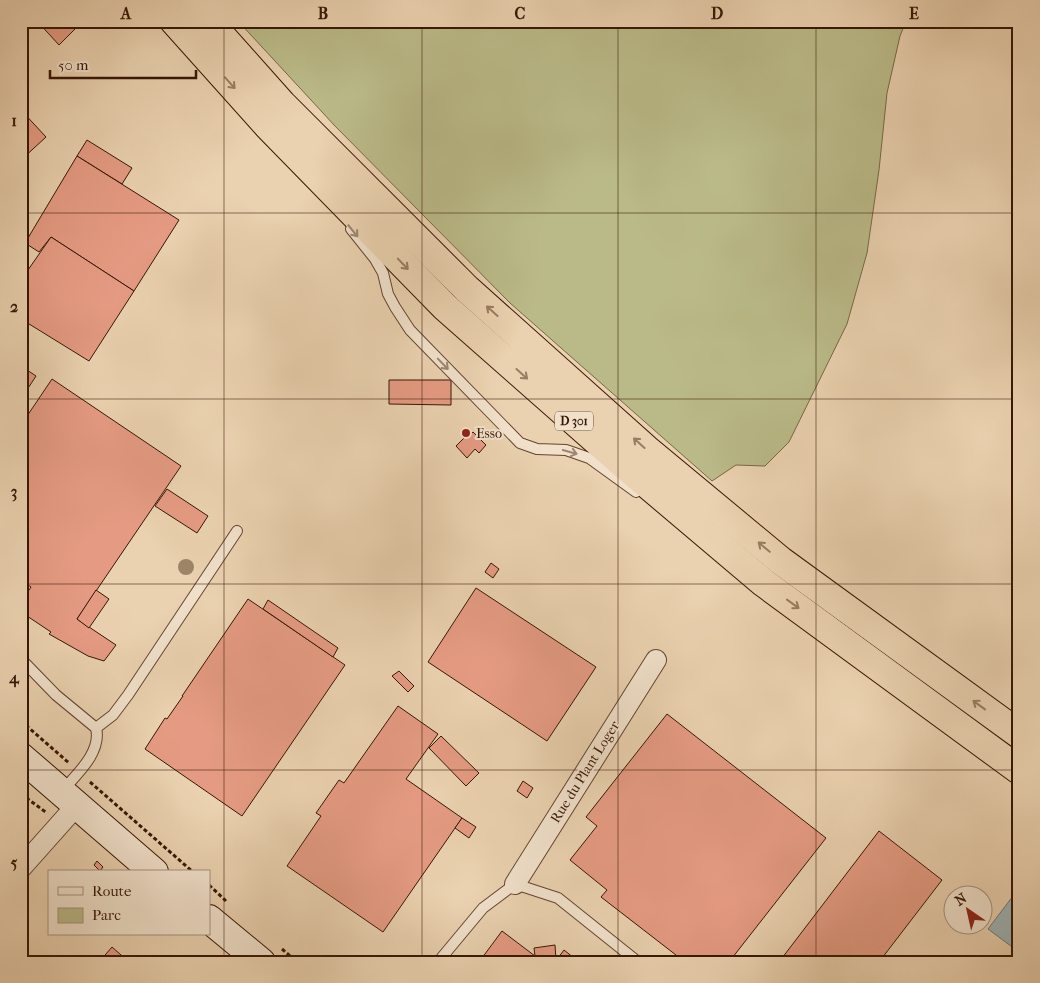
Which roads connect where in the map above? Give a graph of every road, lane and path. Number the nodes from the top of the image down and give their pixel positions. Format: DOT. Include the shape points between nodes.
graph roads {
  1 [pos="174,21"];
  2 [pos="208,21"];
  3 [pos="268,126"];
  4 [pos="333,207"];
  5 [pos="345,222"];
  6 [pos="645,498"];
  7 [pos="661,509"];
  8 [pos="237,531"];
  9 [pos="764,583"];
  10 [pos="21,659"];
  11 [pos="656,660"];
  12 [pos="21,721"];
  13 [pos="96,728"];
  14 [pos="1019,734"];
  15 [pos="21,756"];
  16 [pos="1019,770"];
  17 [pos="72,789"];
  18 [pos="21,868"];
  19 [pos="152,870"];
  20 [pos="190,870"];
  21 [pos="514,884"];
  22 [pos="210,919"];
  23 [pos="260,962"];
  24 [pos="438,962"];
  25 [pos="638,962"];
  1 -- 3 [label="highway, D 301, one-way"];
  14 -- 2 [label="highway, D 301, one-way" via="781,561 646,449 467,290 282,104"];
  3 -- 4 [label="lane"];
  3 -- 9 [label="highway, D 301, one-way" via="445,306"];
  5 -- 6 [label="lane, one-way" via="375,259 383,273 388,294 410,330 520,443 537,449 566,450 589,458"];
  7 -- 9 [label="lane"];
  8 -- 13 [label="lane" via="128,695 113,715"];
  9 -- 16 [label="highway, D 301, one-way"];
  10 -- 13 [label="lane" via="56,695"];
  11 -- 21 [label="street, Rue du Plant Loger"];
  12 -- 17 [label="path"];
  13 -- 17 [label="lane" via="95,747"];
  15 -- 17 [label="street"];
  17 -- 18 [label="street"];
  17 -- 19 [label="street"];
  17 -- 20 [label="path"];
  21 -- 24 [label="lane" via="483,908"];
  21 -- 25 [label="lane" via="558,898"];
  22 -- 23 [label="street"];
}
